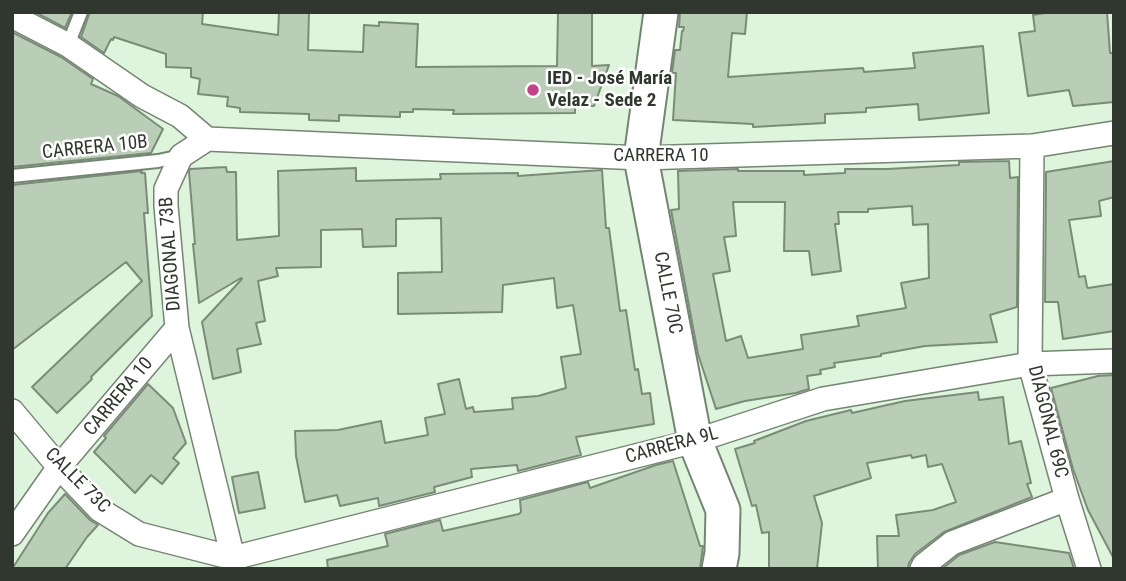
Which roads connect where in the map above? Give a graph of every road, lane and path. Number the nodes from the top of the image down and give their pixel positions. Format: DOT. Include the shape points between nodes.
graph roads {
  1 [pos="81,12"];
  2 [pos="661,12"];
  3 [pos="12,16"];
  4 [pos="68,45"];
  5 [pos="1114,133"];
  6 [pos="207,139"];
  7 [pos="1032,146"];
  8 [pos="181,156"];
  9 [pos="641,158"];
  10 [pos="12,176"];
  11 [pos="177,328"];
  12 [pos="1114,361"];
  13 [pos="1030,364"];
  14 [pos="12,411"];
  15 [pos="695,441"];
  16 [pos="59,467"];
  17 [pos="1067,499"];
  18 [pos="12,534"];
  19 [pos="233,563"];
  20 [pos="719,569"];
  21 [pos="922,569"];
  22 [pos="1089,569"];
  1 -- 4 [label="lane"];
  2 -- 9 [label="street, CALLE 70C"];
  3 -- 4 [label="street"];
  4 -- 6 [label="street" via="180,116"];
  5 -- 7 [label="street, CARRERA 10"];
  6 -- 8 [label="street"];
  6 -- 9 [label="street, CARRERA 10"];
  7 -- 9 [label="street, CARRERA 10"];
  7 -- 13 [label="street, DIAGONAL 69C"];
  8 -- 10 [label="lane, CARRERA 10B"];
  8 -- 11 [label="street, DIAGONAL 73B" via="166,189"];
  9 -- 15 [label="street, CALLE 70C"];
  11 -- 16 [label="street, CARRERA 10"];
  11 -- 19 [label="street, DIAGONAL 73B"];
  12 -- 13 [label="street, CARRERA 9L"];
  13 -- 15 [label="street, CARRERA 9L" via="823,399"];
  13 -- 17 [label="street, DIAGONAL 69C"];
  14 -- 16 [label="street, CALLE 73C"];
  15 -- 19 [label="street, CARRERA 9L"];
  15 -- 20 [label="street, CALLE 70C" via="723,510"];
  16 -- 18 [label="street, CARRERA 10"];
  16 -- 19 [label="street, CALLE 73C" via="100,510 139,534"];
  17 -- 21 [label="street" via="952,543"];
  17 -- 22 [label="street, DIAGONAL 69C"];
}
